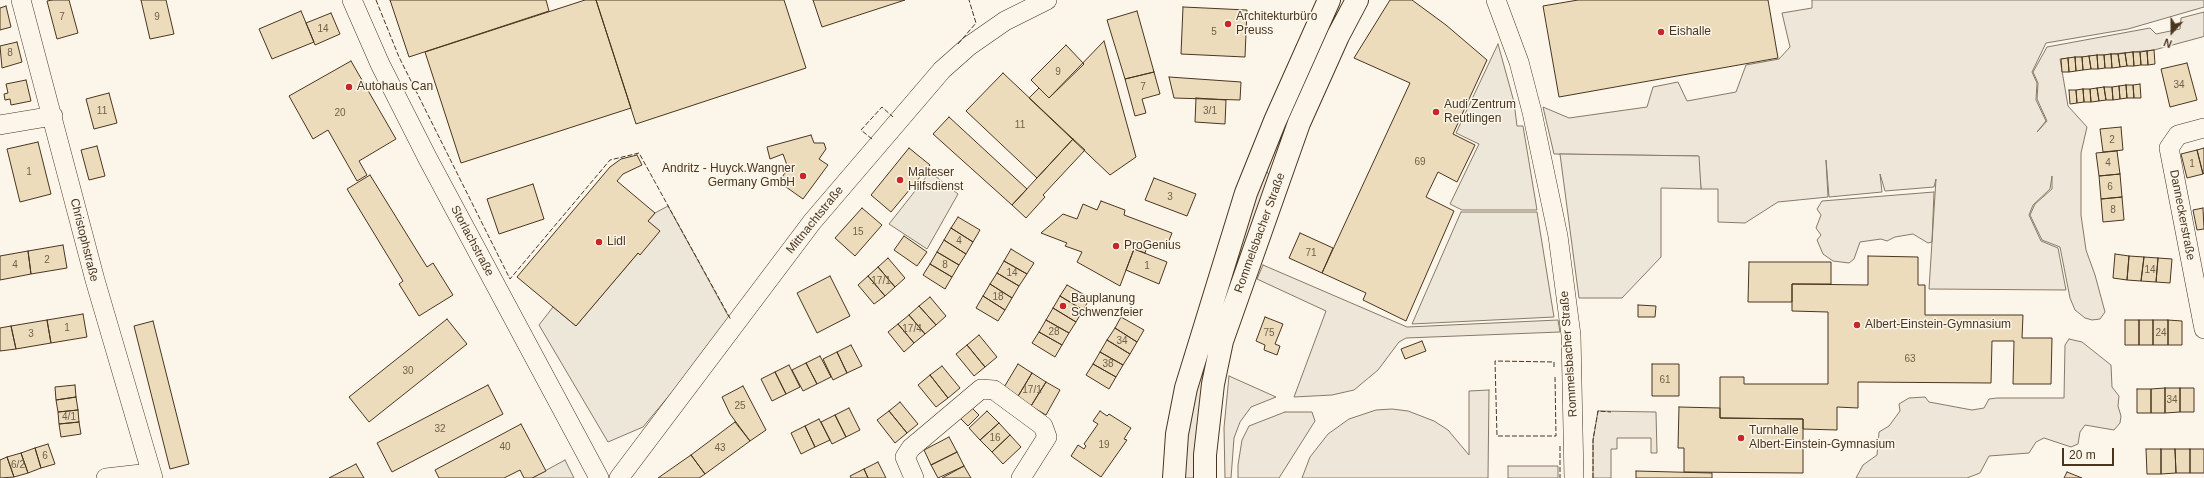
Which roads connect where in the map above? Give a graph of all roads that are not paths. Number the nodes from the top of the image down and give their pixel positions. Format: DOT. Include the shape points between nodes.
graph roads {
  1 [pos="21,0"];
  2 [pos="352,0"];
  3 [pos="1047,0"];
  4 [pos="1496,0"];
  5 [pos="1324,1"];
  6 [pos="1355,4"];
  7 [pos="53,116"];
  8 [pos="0,125"];
  9 [pos="2204,128"];
  10 [pos="2204,329"];
  11 [pos="151,475"];
  12 [pos="106,478"];
  13 [pos="600,478"];
  14 [pos="619,478"];
  15 [pos="914,478"];
  16 [pos="1021,478"];
  17 [pos="1174,478"];
  18 [pos="1205,478"];
  19 [pos="1574,478"];
  1 -- 7 [label="street, Christophstraße"];
  2 -- 13 [label="street, Storlachstraße" via="380,64 428,158"];
  3 -- 14 [label="street, Mittnachtstraße" via="1005,21 969,46 942,70 812,222"];
  4 -- 19 [label="street, Rommelsbacher Straße" via="1521,69 1558,236 1571,336"];
  5 -- 6 [label="street"];
  5 -- 17 [label="main road, Rommelsbacher Straße" via="1246,193 1186,388 1177,434"];
  6 -- 18 [label="main road, Rommelsbacher Straße" via="1299,123 1222,341 1213,384"];
  7 -- 8 [label="street"];
  7 -- 11 [label="street, Christophstraße" via="95,280"];
  9 -- 10 [label="street, Danneckerstraße" via="2178,135 2169,148"];
  11 -- 12 [label="street"];
  15 -- 16 [label="street" via="906,457 911,448 981,389 994,390 1043,426 1047,437"];
}
